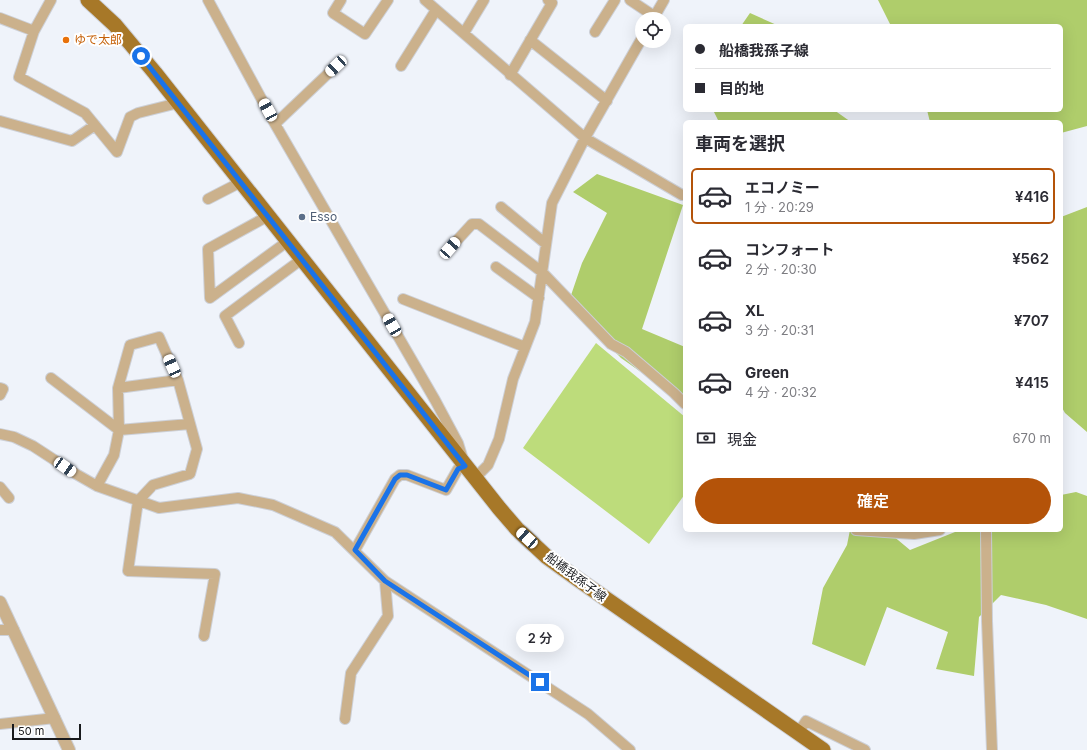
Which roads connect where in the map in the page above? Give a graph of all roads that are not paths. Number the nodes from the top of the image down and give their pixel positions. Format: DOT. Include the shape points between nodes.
graph roads {
  1 [pos="51,0"];
  2 [pos="88,0"];
  3 [pos="208,0"];
  4 [pos="341,0"];
  5 [pos="388,0"];
  6 [pos="425,0"];
  7 [pos="484,0"];
  8 [pos="548,0"];
  9 [pos="614,0"];
  10 [pos="630,0"];
  11 [pos="664,0"];
  12 [pos="436,10"];
  13 [pos="645,12"];
  14 [pos="657,12"];
  15 [pos="0,18"];
  16 [pos="34,31"];
  17 [pos="464,32"];
  18 [pos="595,32"];
  19 [pos="530,40"];
  20 [pos="636,48"];
  21 [pos="336,66"];
  22 [pos="401,66"];
  23 [pos="510,75"];
  24 [pos="607,101"];
  25 [pos="178,103"];
  26 [pos="0,121"];
  27 [pos="275,124"];
  28 [pos="95,125"];
  29 [pos="585,138"];
  30 [pos="241,182"];
  31 [pos="682,195"];
  32 [pos="208,199"];
  33 [pos="501,207"];
  34 [pos="268,216"];
  35 [pos="288,241"];
  36 [pos="546,244"];
  37 [pos="450,248"];
  38 [pos="302,260"];
  39 [pos="496,267"];
  40 [pos="542,272"];
  41 [pos="538,298"];
  42 [pos="403,299"];
  43 [pos="239,343"];
  44 [pos="526,347"];
  45 [pos="51,378"];
  46 [pos="178,380"];
  47 [pos="0,388"];
  48 [pos="118,388"];
  49 [pos="0,395"];
  50 [pos="683,402"];
  51 [pos="190,424"];
  52 [pos="119,430"];
  53 [pos="0,434"];
  54 [pos="465,466"];
  55 [pos="475,478"];
  56 [pos="97,486"];
  57 [pos="0,487"];
  58 [pos="10,498"];
  59 [pos="138,501"];
  60 [pos="885,532"];
  61 [pos="927,532"];
  62 [pos="986,532"];
  63 [pos="355,550"];
  64 [pos="385,581"];
  65 [pos="0,602"];
  66 [pos="0,630"];
  67 [pos="14,630"];
  68 [pos="204,636"];
  69 [pos="55,718"];
  70 [pos="345,719"];
  71 [pos="0,724"];
  72 [pos="798,733"];
  73 [pos="69,750"];
  74 [pos="630,750"];
  75 [pos="823,750"];
  76 [pos="865,750"];
  77 [pos="992,750"];
  1 -- 16 [label="street"];
  2 -- 25 [label="main road, 船橋我孫子線" via="115,25"];
  3 -- 27 [label="street"];
  4 -- 5 [label="street" via="333,13 365,34"];
  6 -- 12 [label="street"];
  7 -- 17 [label="street"];
  8 -- 19 [label="street" via="552,3"];
  9 -- 18 [label="street"];
  10 -- 13 [label="street"];
  11 -- 14 [label="street"];
  12 -- 17 [label="street"];
  12 -- 22 [label="street"];
  15 -- 16 [label="street"];
  16 -- 28 [label="street" via="19,77 85,113"];
  17 -- 23 [label="street"];
  19 -- 23 [label="street"];
  19 -- 24 [label="street"];
  20 -- 24 [label="street"];
  21 -- 27 [label="street"];
  23 -- 29 [label="street"];
  24 -- 29 [label="street"];
  25 -- 28 [label="street" via="130,117 117,152"];
  25 -- 30 [label="main road, 船橋我孫子線"];
  26 -- 28 [label="street" via="72,141"];
  27 -- 54 [label="street" via="435,400 458,443"];
  29 -- 31 [label="street"];
  29 -- 36 [label="street" via="552,203"];
  30 -- 32 [label="street"];
  30 -- 34 [label="main road, 船橋我孫子線"];
  33 -- 36 [label="street"];
  34 -- 35 [label="main road, 船橋我孫子線"];
  34 -- 35 [label="street" via="208,249 210,298"];
  35 -- 38 [label="main road, 船橋我孫子線"];
  36 -- 40 [label="street"];
  37 -- 40 [label="street" via="472,224 479,224"];
  38 -- 43 [label="street" via="225,316"];
  38 -- 54 [label="main road, 船橋我孫子線"];
  39 -- 41 [label="street"];
  40 -- 41 [label="street"];
  40 -- 50 [label="street" via="611,344 626,352"];
  41 -- 44 [label="street" via="535,322"];
  42 -- 44 [label="street"];
  44 -- 55 [label="street" via="513,379 499,439 488,465"];
  45 -- 52 [label="street"];
  46 -- 48 [label="street"];
  46 -- 48 [label="street" via="159,337 130,345"];
  46 -- 51 [label="street"];
  47 -- 49 [label="street" via="3,389"];
  48 -- 52 [label="street"];
  51 -- 52 [label="street"];
  51 -- 59 [label="street" via="197,449 190,474 153,485"];
  52 -- 56 [label="street" via="114,455"];
  53 -- 56 [label="street" via="33,446"];
  54 -- 55 [label="main road, 船橋我孫子線"];
  54 -- 63 [label="street" via="458,469 446,490 407,475 400,475 395,479"];
  55 -- 72 [label="main road, 船橋我孫子線" via="517,529 547,557"];
  56 -- 59 [label="street"];
  57 -- 58 [label="street"];
  59 -- 63 [label="street" via="159,508 238,498 273,505 335,532"];
  59 -- 68 [label="street" via="128,571 215,574"];
  60 -- 61 [label="street"];
  62 -- 77 [label="street"];
  63 -- 64 [label="street"];
  64 -- 70 [label="street" via="388,616 351,674"];
  64 -- 74 [label="street" via="588,714"];
  65 -- 67 [label="street"];
  66 -- 67 [label="street"];
  67 -- 69 [label="street"];
  69 -- 71 [label="street"];
  69 -- 73 [label="street"];
  72 -- 75 [label="main road, 船橋我孫子線"];
  72 -- 76 [label="street" via="806,721"];
}
